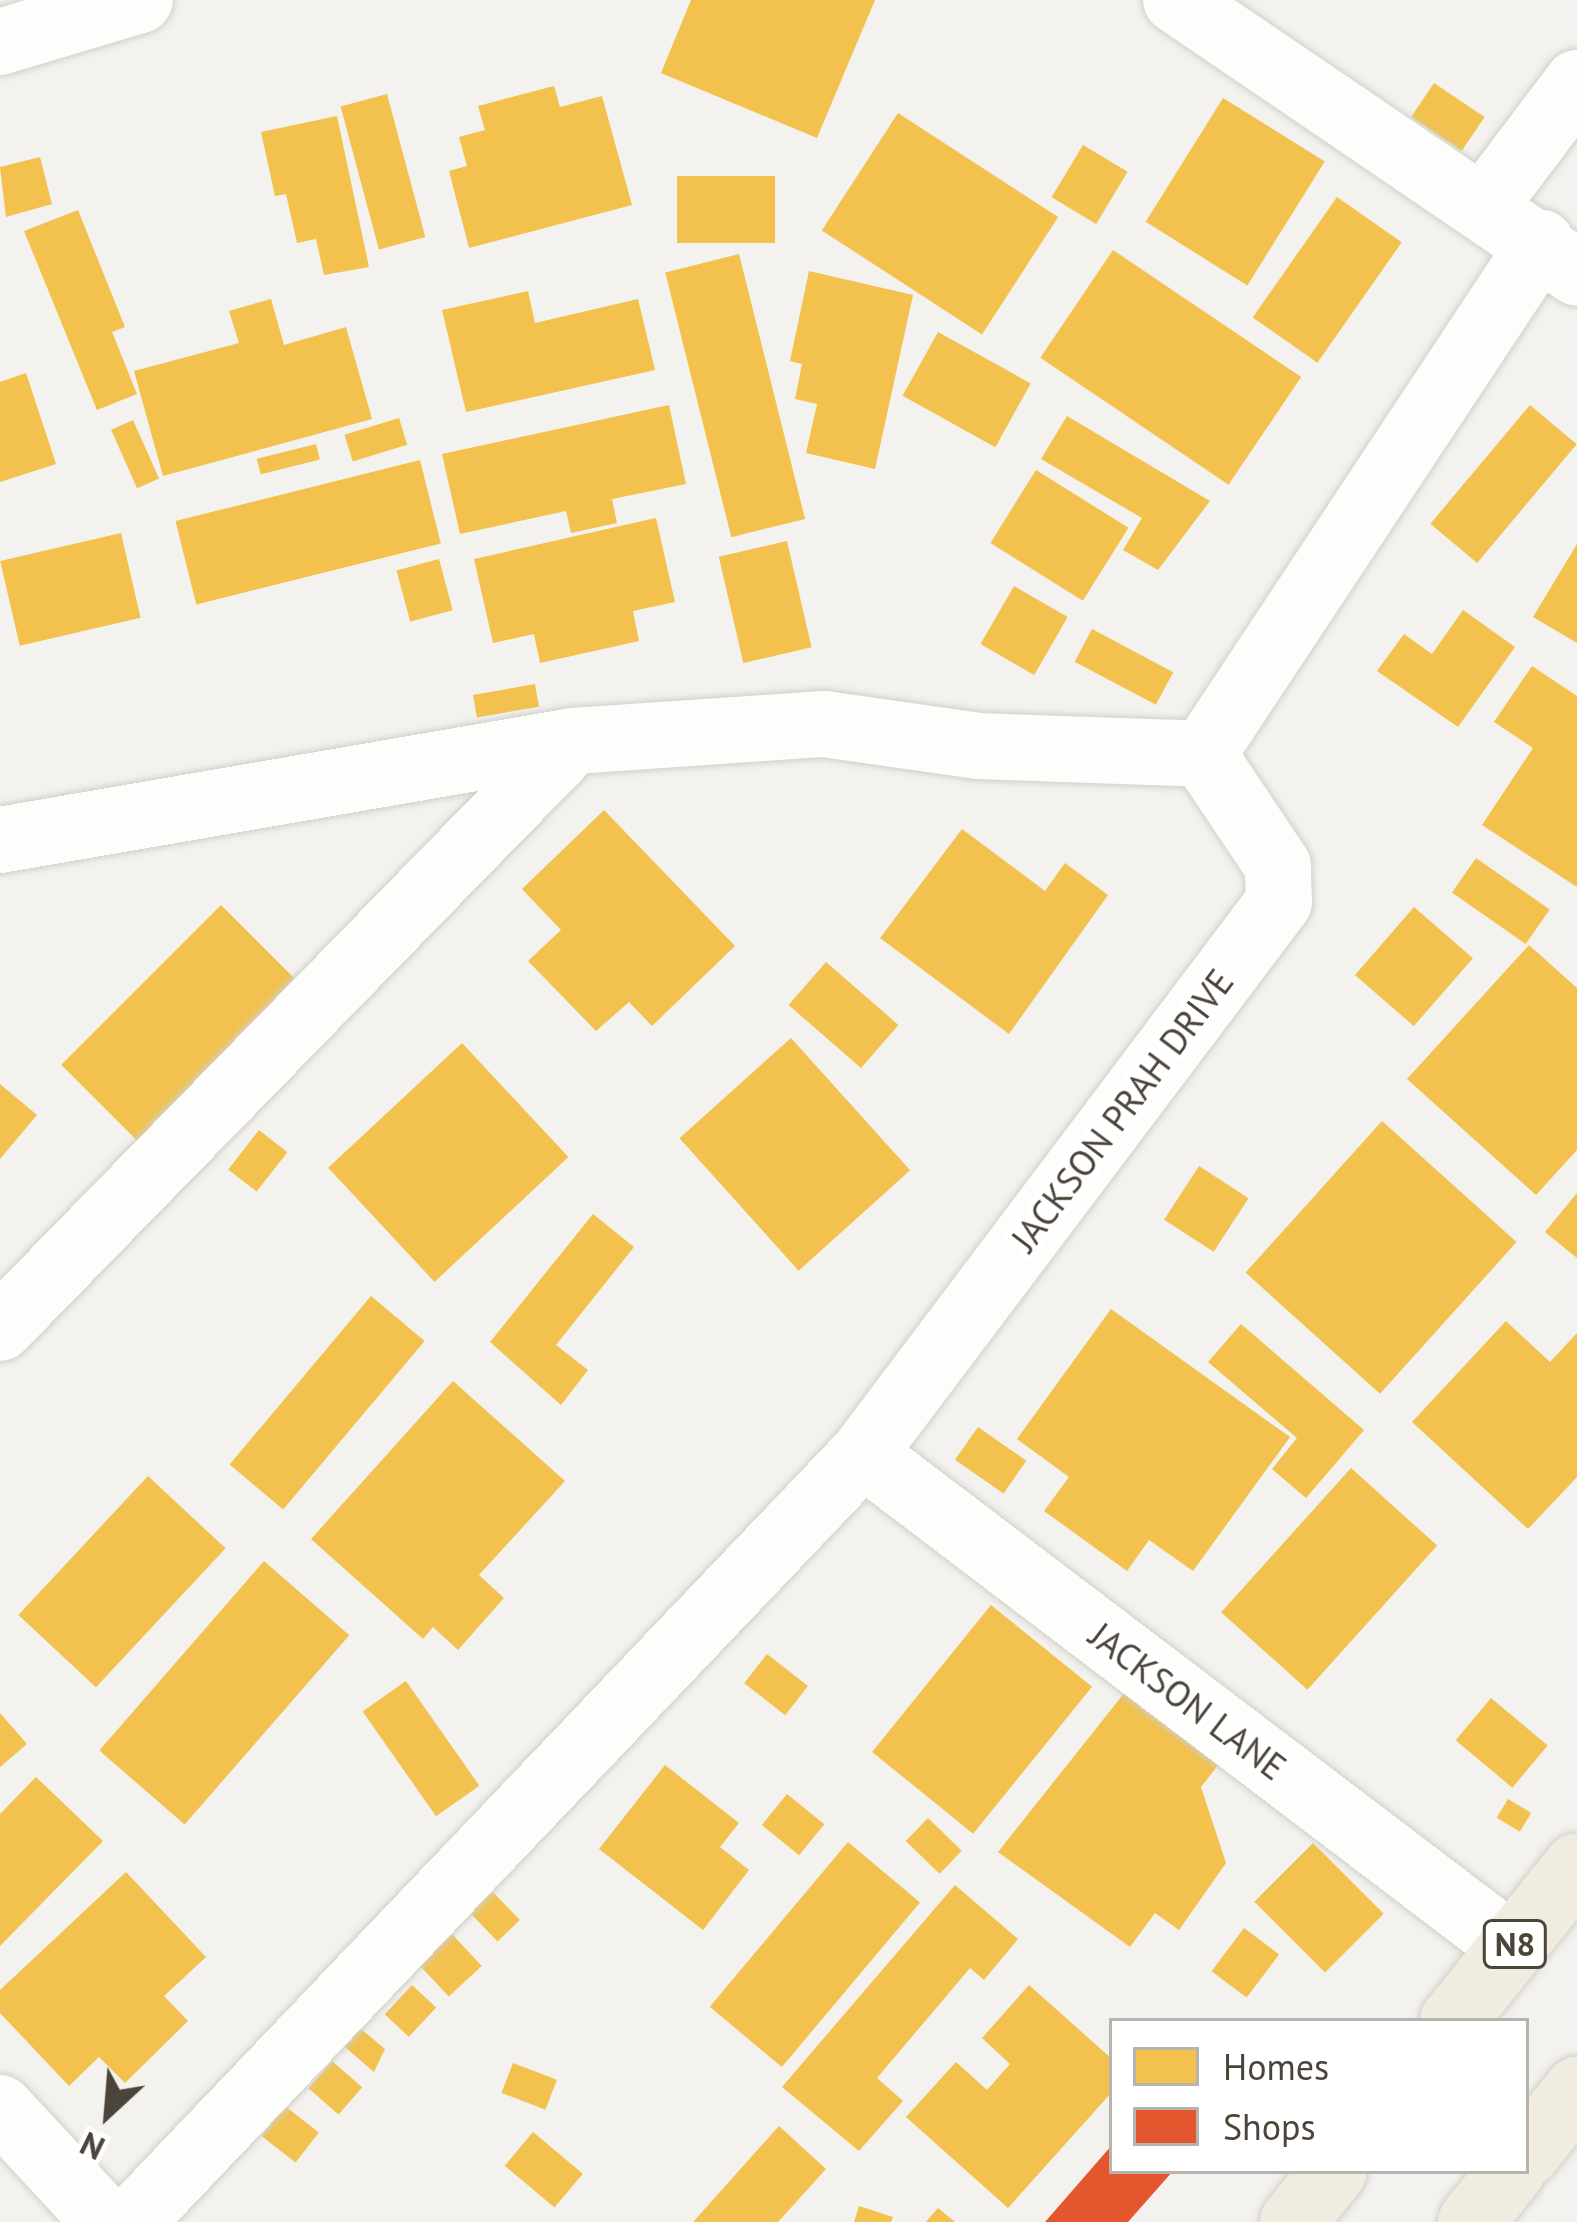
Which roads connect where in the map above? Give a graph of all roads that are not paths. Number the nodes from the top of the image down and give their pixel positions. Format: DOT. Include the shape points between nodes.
graph roads {
  1 [pos="140,0"];
  2 [pos="1176,0"];
  3 [pos="0,42"];
  4 [pos="1577,83"];
  5 [pos="1485,205"];
  6 [pos="1559,258"];
  7 [pos="573,741"];
  8 [pos="1203,754"];
  9 [pos="0,840"];
  10 [pos="0,1328"];
  11 [pos="863,1454"];
  12 [pos="1577,1866"];
  13 [pos="1512,1948"];
  14 [pos="1456,2018"];
  15 [pos="1577,2090"];
  16 [pos="0,2108"];
  17 [pos="1529,2150"];
  18 [pos="1332,2174"];
  19 [pos="1510,2174"];
  20 [pos="106,2222"];
  21 [pos="131,2222"];
  22 [pos="1293,2222"];
  23 [pos="1471,2222"];
  1 -- 3 [label="street"];
  2 -- 5 [label="street"];
  4 -- 5 [label="street"];
  5 -- 6 [label="street"];
  6 -- 8 [label="street"];
  7 -- 8 [label="street" via="824,724 978,746"];
  7 -- 9 [label="street"];
  7 -- 10 [label="street"];
  8 -- 11 [label="street, JACKSON PRAH DRIVE" via="1278,866 1279,902"];
  11 -- 13 [label="street, JACKSON LANE"];
  11 -- 21 [label="street, JACKSON PRAH DRIVE"];
  12 -- 13 [label="highway, N8"];
  13 -- 14 [label="highway, N8"];
  15 -- 17 [label="highway"];
  16 -- 20 [label="street"];
  18 -- 22 [label="highway"];
  19 -- 23 [label="highway"];
}
